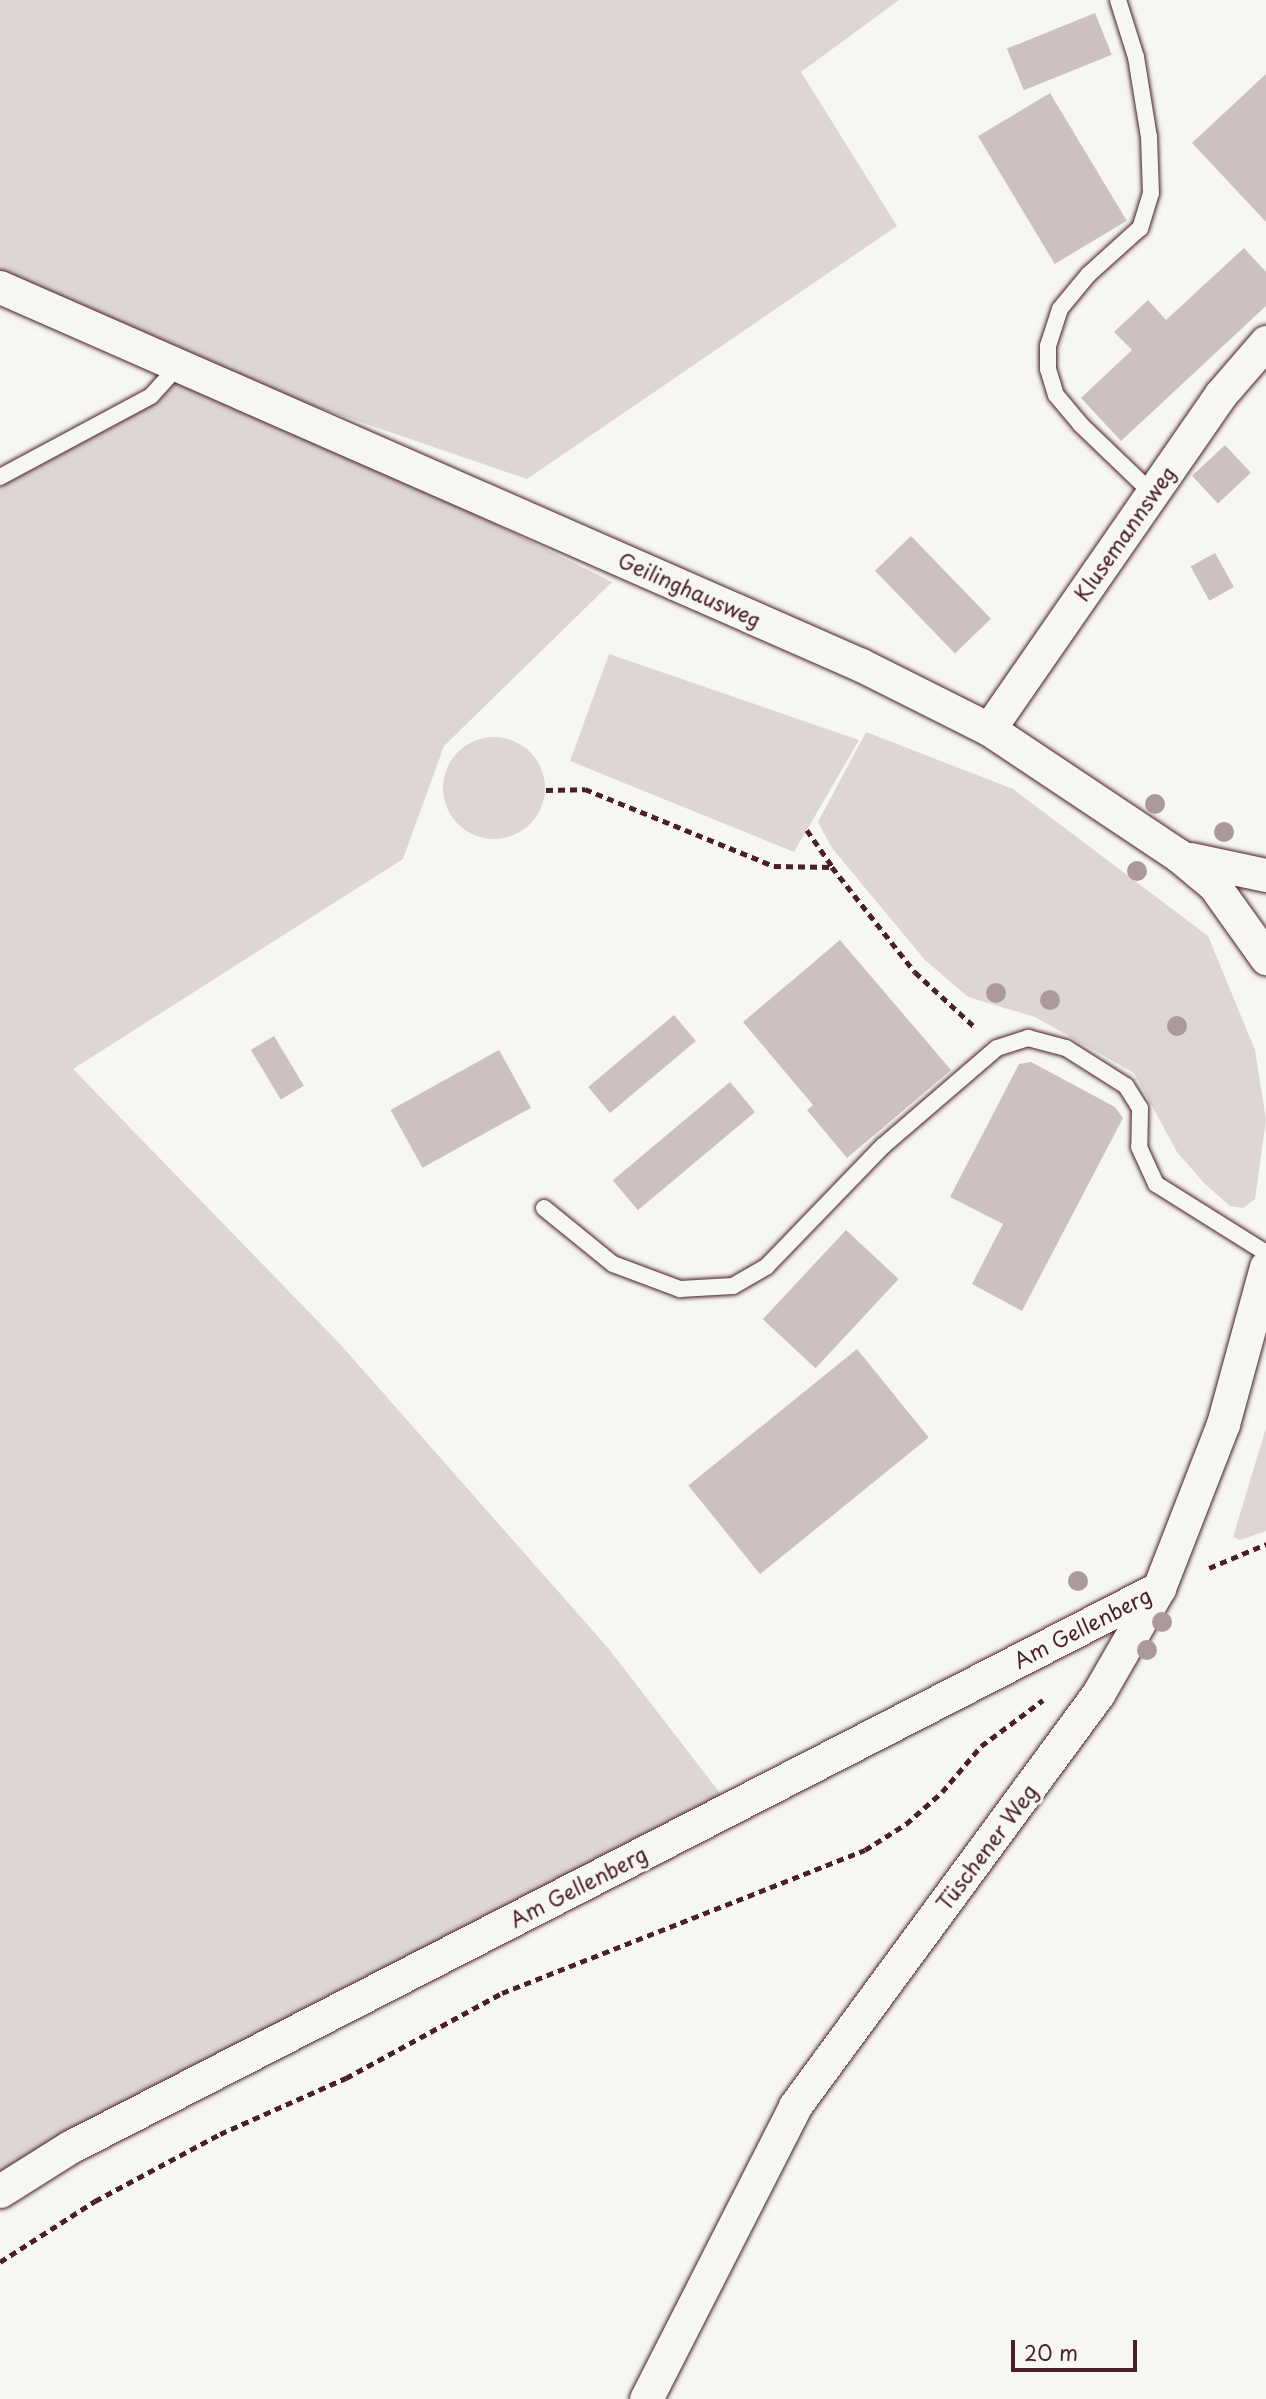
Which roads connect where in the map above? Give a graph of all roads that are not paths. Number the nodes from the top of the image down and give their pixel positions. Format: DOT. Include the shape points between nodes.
graph roads {
  1 [pos="1118,0"];
  2 [pos="0,287"];
  3 [pos="1266,342"];
  4 [pos="180,364"];
  5 [pos="0,477"];
  6 [pos="1152,492"];
  7 [pos="989,729"];
  8 [pos="1178,855"];
  9 [pos="1266,874"];
  10 [pos="1266,958"];
  11 [pos="544,1208"];
  12 [pos="1266,1253"];
  13 [pos="1266,1267"];
  14 [pos="1159,1588"];
  15 [pos="0,2191"];
  16 [pos="646,2399"];
  1 -- 6 [label="lane" via="1136,57 1149,137 1151,193 1140,228 1088,275 1060,309 1048,346 1048,369 1056,395 1080,424"];
  2 -- 4 [label="street, Geilinghausweg"];
  3 -- 6 [label="street, Klusemannsweg" via="1221,394"];
  4 -- 5 [label="lane" via="151,396"];
  4 -- 7 [label="street, Geilinghausweg" via="861,664"];
  6 -- 7 [label="street, Klusemannsweg"];
  7 -- 8 [label="street, Geilinghausweg"];
  8 -- 9 [label="street, Geilinghausweg"];
  8 -- 10 [label="street, Geilinghausweg" via="1214,885"];
  11 -- 12 [label="lane" via="613,1264 680,1289 733,1286 767,1266 883,1146 997,1048 1028,1038 1066,1048 1126,1086 1140,1108 1139,1147 1156,1184"];
  13 -- 14 [label="street, Tüschener Weg" via="1223,1424"];
  14 -- 15 [label="street, Am Gellenberg" via="70,2147"];
  14 -- 16 [label="street, Tüschener Weg" via="1098,1694 795,2106"];
}
